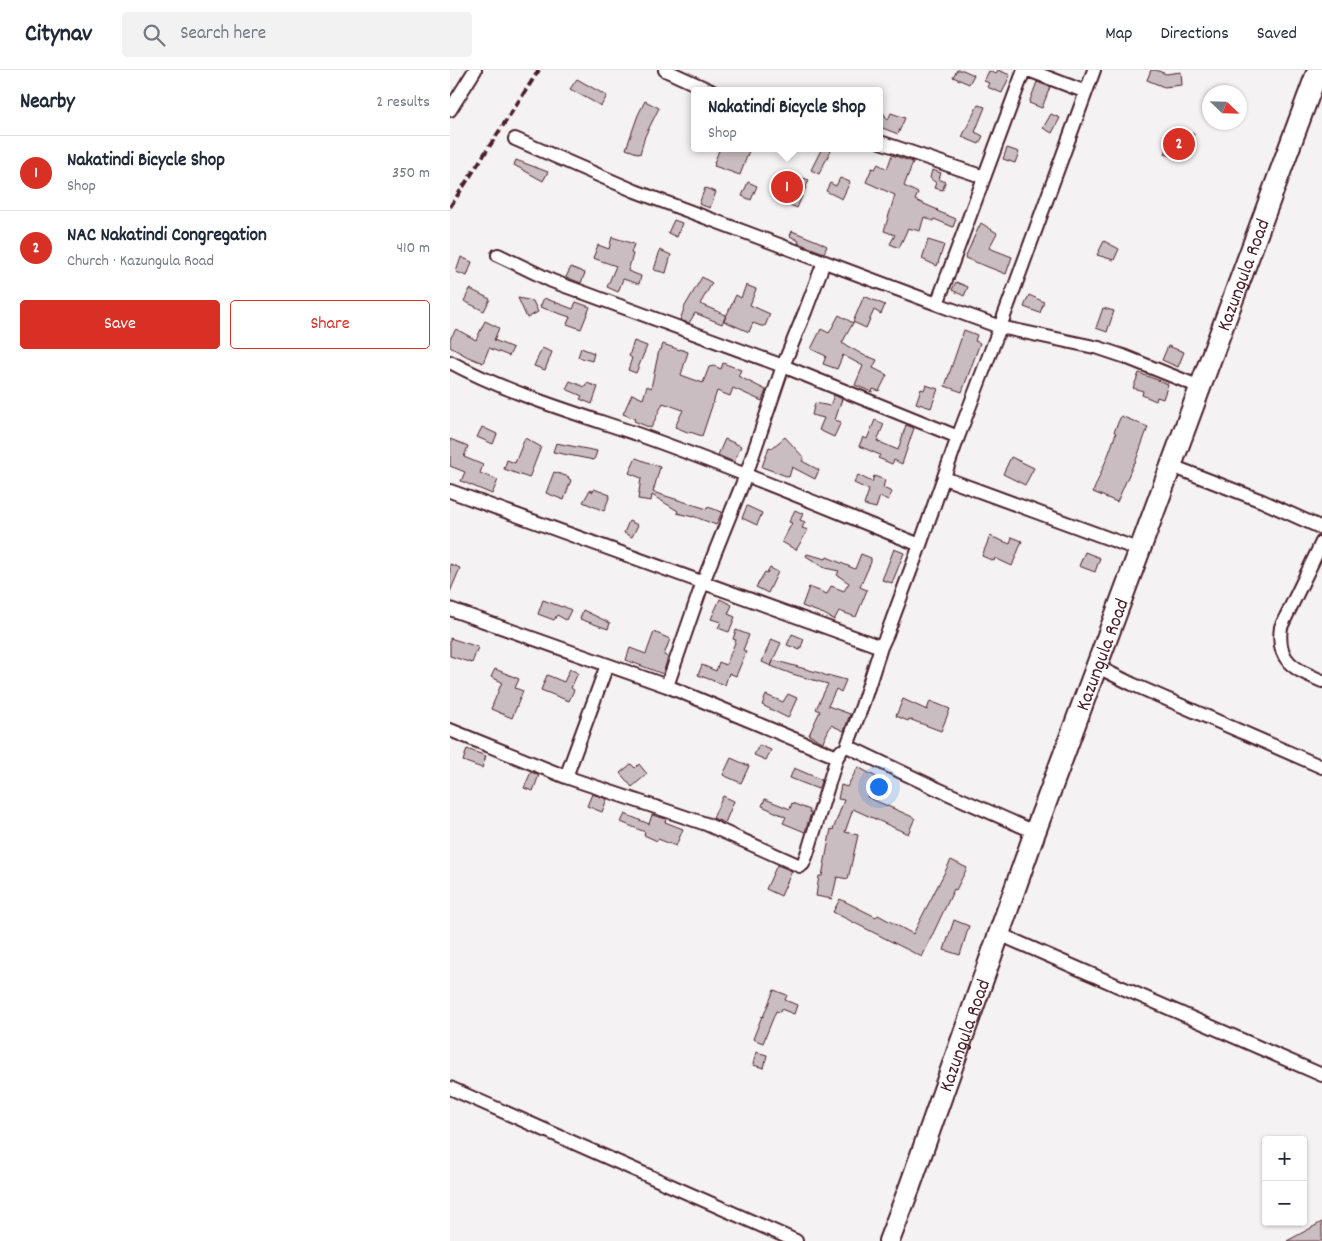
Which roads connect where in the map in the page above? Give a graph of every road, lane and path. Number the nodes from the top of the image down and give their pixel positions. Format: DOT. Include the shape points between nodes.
graph roads {
  1 [pos="475,70"];
  2 [pos="664,70"];
  3 [pos="1024,70"];
  4 [pos="1028,70"];
  5 [pos="1094,70"];
  6 [pos="1318,70"];
  7 [pos="702,87"];
  8 [pos="1086,92"];
  9 [pos="450,110"];
  10 [pos="515,138"];
  11 [pos="883,143"];
  12 [pos="984,178"];
  13 [pos="498,255"];
  14 [pos="824,262"];
  15 [pos="937,304"];
  16 [pos="1000,327"];
  17 [pos="450,362"];
  18 [pos="783,366"];
  19 [pos="1200,387"];
  20 [pos="958,437"];
  21 [pos="1172,466"];
  22 [pos="746,475"];
  23 [pos="944,478"];
  24 [pos="450,490"];
  25 [pos="1322,528"];
  26 [pos="1322,542"];
  27 [pos="920,545"];
  28 [pos="1140,550"];
  29 [pos="703,582"];
  30 [pos="450,609"];
  31 [pos="881,647"];
  32 [pos="606,664"];
  33 [pos="1096,666"];
  34 [pos="1322,682"];
  35 [pos="667,686"];
  36 [pos="450,730"];
  37 [pos="847,746"];
  38 [pos="837,757"];
  39 [pos="1322,767"];
  40 [pos="566,777"];
  41 [pos="1035,832"];
  42 [pos="999,934"];
  43 [pos="1322,1074"];
  44 [pos="450,1088"];
  45 [pos="796,1241"];
  46 [pos="889,1241"];
  1 -- 9 [label="street"];
  2 -- 7 [label="street"];
  3 -- 12 [label="street"];
  4 -- 8 [label="street"];
  5 -- 8 [label="street"];
  6 -- 19 [label="highway, Kazungula Road"];
  8 -- 16 [label="street"];
  10 -- 14 [label="street" via="635,191"];
  11 -- 12 [label="street"];
  12 -- 15 [label="street"];
  13 -- 18 [label="street" via="552,281"];
  14 -- 15 [label="street"];
  14 -- 18 [label="street"];
  15 -- 16 [label="street"];
  16 -- 19 [label="street" via="1100,348"];
  16 -- 20 [label="street"];
  17 -- 22 [label="street" via="548,404"];
  18 -- 20 [label="street"];
  18 -- 22 [label="street"];
  19 -- 21 [label="highway, Kazungula Road"];
  20 -- 23 [label="street"];
  21 -- 25 [label="street"];
  21 -- 28 [label="highway, Kazungula Road"];
  22 -- 27 [label="street"];
  22 -- 29 [label="street"];
  23 -- 27 [label="street"];
  23 -- 28 [label="street"];
  24 -- 29 [label="street"];
  26 -- 34 [label="street" via="1281,627 1279,641 1283,655 1292,665"];
  27 -- 31 [label="street"];
  28 -- 33 [label="highway, Kazungula Road"];
  29 -- 31 [label="street"];
  29 -- 35 [label="street"];
  30 -- 32 [label="street"];
  31 -- 37 [label="street"];
  32 -- 35 [label="street"];
  32 -- 40 [label="street"];
  33 -- 39 [label="street"];
  33 -- 41 [label="highway, Kazungula Road"];
  35 -- 38 [label="street"];
  36 -- 40 [label="street"];
  37 -- 38 [label="street"];
  37 -- 41 [label="street"];
  38 -- 40 [label="street" via="804,864 800,866 706,824"];
  41 -- 42 [label="highway, Kazungula Road"];
  42 -- 43 [label="street"];
  42 -- 46 [label="highway, Kazungula Road"];
  44 -- 45 [label="street"];
}
